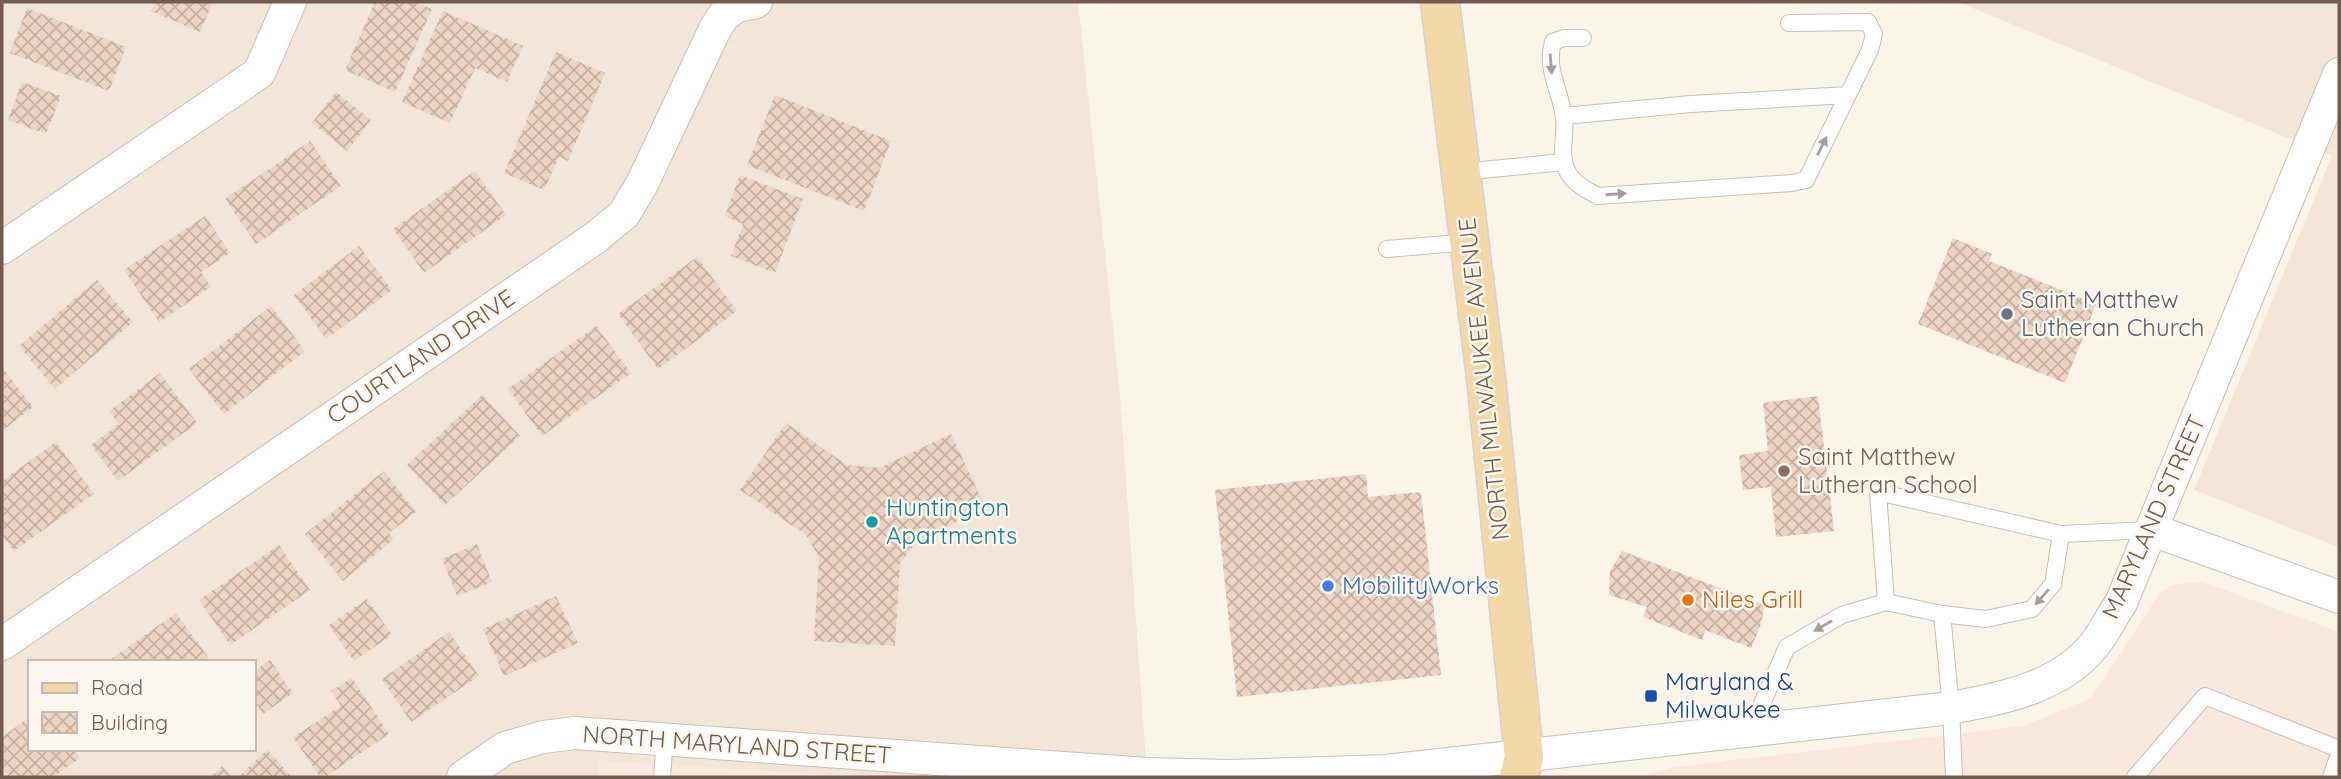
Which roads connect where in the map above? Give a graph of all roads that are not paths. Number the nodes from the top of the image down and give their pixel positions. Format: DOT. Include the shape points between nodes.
graph roads {
  1 [pos="290,2"];
  2 [pos="1440,2"];
  3 [pos="739,3"];
  4 [pos="1789,23"];
  5 [pos="1583,38"];
  6 [pos="2339,74"];
  7 [pos="1848,94"];
  8 [pos="1564,116"];
  9 [pos="1564,162"];
  10 [pos="1461,172"];
  11 [pos="1470,242"];
  12 [pos="2,248"];
  13 [pos="1387,249"];
  14 [pos="2152,530"];
  15 [pos="2060,534"];
  16 [pos="2339,597"];
  17 [pos="1886,602"];
  18 [pos="1942,614"];
  19 [pos="2,644"];
  20 [pos="1951,708"];
  21 [pos="1750,731"];
  22 [pos="665,738"];
  23 [pos="2339,749"];
  24 [pos="2339,754"];
  25 [pos="968,769"];
  26 [pos="1525,771"];
  27 [pos="463,777"];
  28 [pos="662,777"];
  29 [pos="1954,777"];
  30 [pos="2135,777"];
  31 [pos="2331,777"];
  1 -- 12 [label="street" via="259,73"];
  2 -- 10 [label="main road, NORTH MILWAUKEE AVENUE"];
  3 -- 19 [label="street, COURTLAND DRIVE" via="715,29 624,214"];
  4 -- 7 [label="lane" via="1871,25 1870,50"];
  5 -- 8 [label="lane, one-way" via="1553,42 1550,54"];
  6 -- 14 [label="street, MARYLAND STREET"];
  7 -- 8 [label="lane"];
  9 -- 7 [label="lane, one-way" via="1577,186 1598,196 1806,180"];
  8 -- 9 [label="lane"];
  9 -- 10 [label="lane"];
  10 -- 11 [label="main road, NORTH MILWAUKEE AVENUE"];
  11 -- 13 [label="lane"];
  11 -- 26 [label="main road, NORTH MILWAUKEE AVENUE"];
  14 -- 15 [label="lane"];
  14 -- 16 [label="street"];
  14 -- 20 [label="street, MARYLAND STREET" via="2121,603 2094,645 2057,678 2009,697"];
  15 -- 17 [label="lane" via="1878,492"];
  15 -- 18 [label="lane, one-way" via="2053,584 2032,609 1986,619"];
  17 -- 18 [label="lane"];
  17 -- 21 [label="lane, one-way" via="1842,615 1787,647"];
  18 -- 20 [label="lane"];
  20 -- 21 [label="street, MARYLAND STREET"];
  20 -- 29 [label="lane"];
  21 -- 26 [label="street, MARYLAND STREET"];
  22 -- 25 [label="street, NORTH MARYLAND STREET"];
  22 -- 27 [label="street, NORTH MARYLAND STREET" via="575,733 542,737 505,748"];
  22 -- 28 [label="lane"];
  23 -- 30 [label="lane" via="2205,696"];
  24 -- 31 [label="lane"];
  25 -- 26 [label="street, NORTH MARYLAND STREET" via="1230,776"];
}
